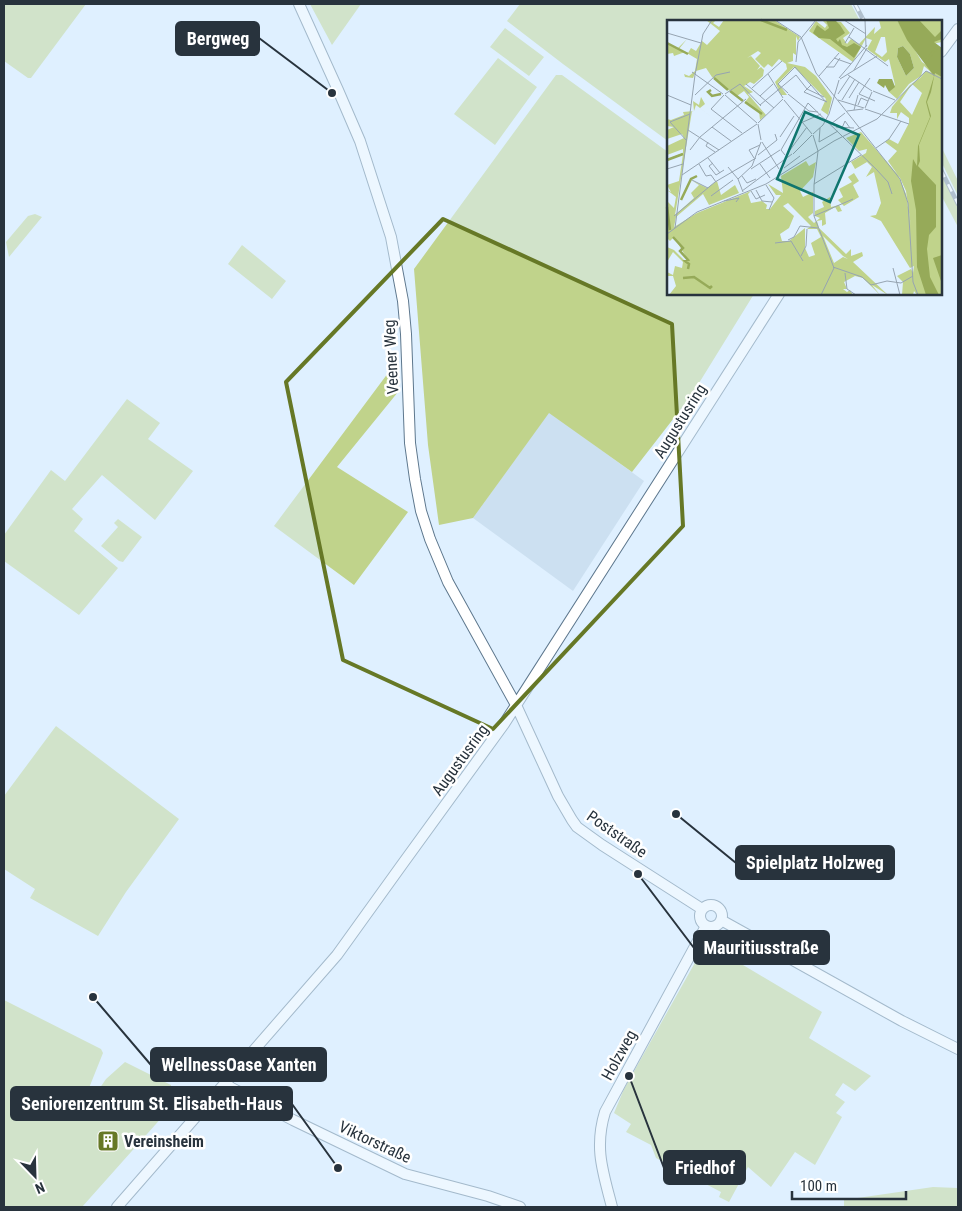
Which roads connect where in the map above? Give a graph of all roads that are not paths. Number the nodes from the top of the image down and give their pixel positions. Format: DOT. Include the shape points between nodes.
graph roads {
  1 [pos="299,4"];
  2 [pos="958,29"];
  3 [pos="942,51"];
  4 [pos="778,295"];
  5 [pos="516,705"];
  6 [pos="702,909"];
  7 [pos="722,920"];
  8 [pos="706,926"];
  9 [pos="958,1050"];
  10 [pos="224,1084"];
  11 [pos="117,1207"];
  12 [pos="520,1207"];
  13 [pos="612,1207"];
  1 -- 5 [label="main road, Veener Weg" via="357,134 394,249 406,334 411,455 421,511 448,582"];
  2 -- 3 [label="main road"];
  4 -- 5 [label="main road, Augustusring"];
  5 -- 6 [label="main road, Poststraße" via="562,804 577,827"];
  5 -- 10 [label="main road, Augustusring" via="337,955"];
  6 -- 7 [label="main road, Poststraße" via="713,905 718,907"];
  6 -- 8 [label="main road" via="700,918"];
  7 -- 8 [label="main road" via="718,925"];
  7 -- 9 [label="main road, Poststraße"];
  8 -- 13 [label="main road, Holzweg" via="605,1112 600,1128 600,1158"];
  10 -- 11 [label="main road, Augustusring"];
  10 -- 12 [label="main road, Viktorstraße" via="406,1174"];
}
